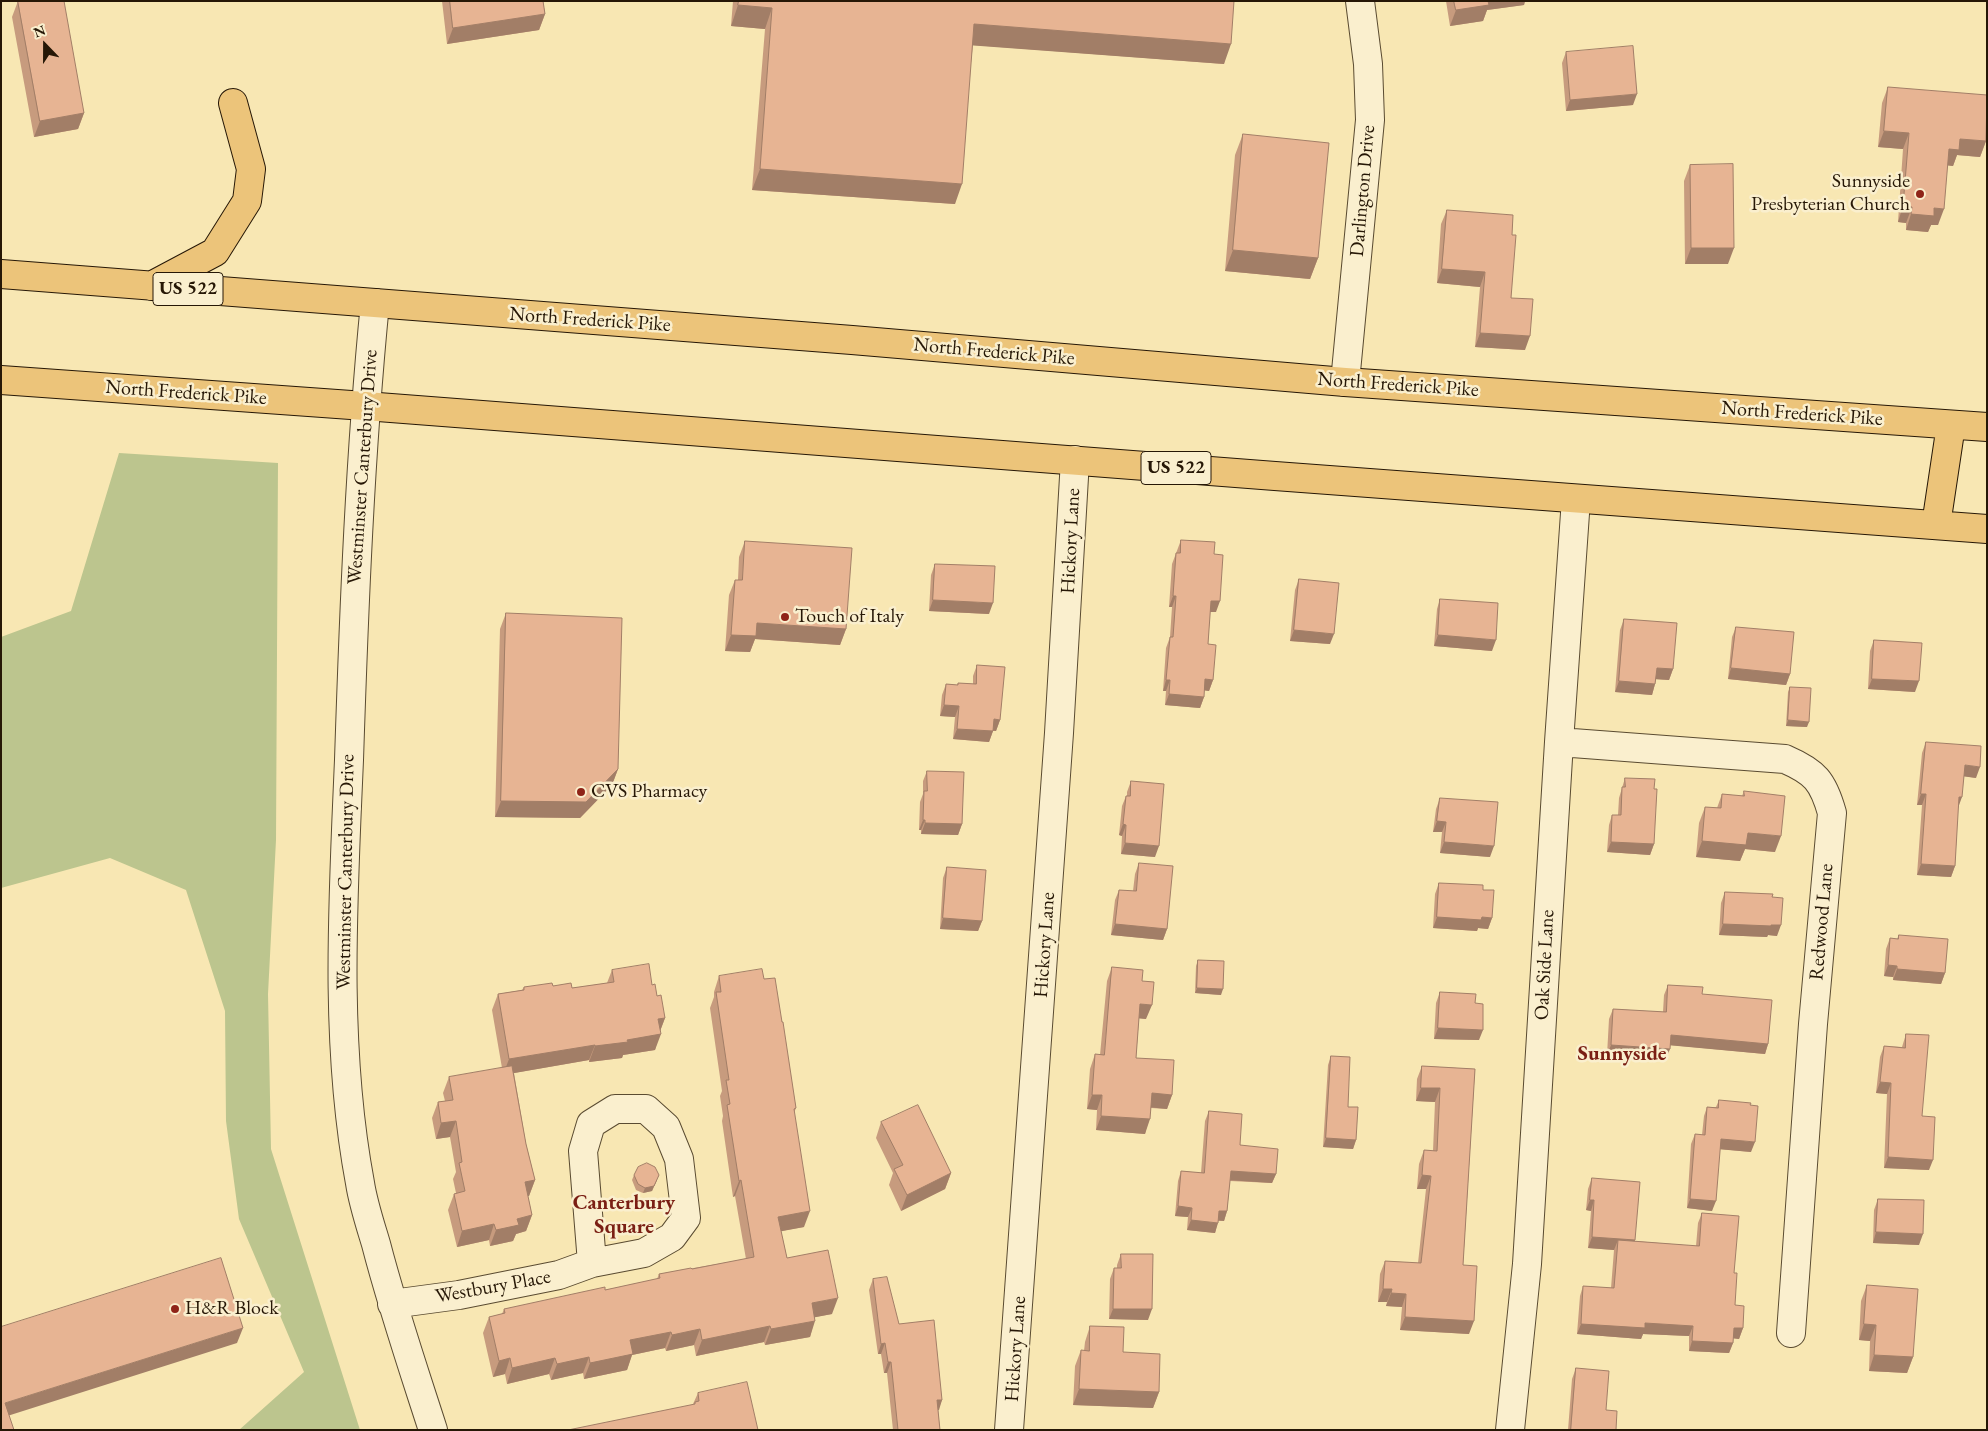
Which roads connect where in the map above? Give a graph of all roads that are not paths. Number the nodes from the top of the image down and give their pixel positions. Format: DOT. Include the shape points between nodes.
graph roads {
  1 [pos="1360,1"];
  2 [pos="234,103"];
  3 [pos="1,274"];
  4 [pos="150,286"];
  5 [pos="375,303"];
  6 [pos="1,380"];
  7 [pos="1346,382"];
  8 [pos="365,406"];
  9 [pos="1950,425"];
  10 [pos="1987,427"];
  11 [pos="1075,460"];
  12 [pos="1576,499"];
  13 [pos="1936,525"];
  14 [pos="1987,529"];
  15 [pos="1559,742"];
  16 [pos="592,1263"];
  17 [pos="392,1304"];
  18 [pos="1791,1333"];
  19 [pos="433,1430"];
  20 [pos="1009,1430"];
  21 [pos="1510,1430"];
  1 -- 7 [label="street, Darlington Drive" via="1368,64 1370,120"];
  2 -- 4 [label="main road" via="250,170 247,201 215,252"];
  3 -- 4 [label="main road, North Frederick Pike / US 522"];
  4 -- 5 [label="main road, North Frederick Pike / US 522"];
  5 -- 7 [label="main road, North Frederick Pike / US 522"];
  5 -- 8 [label="street, Westminster Canterbury Drive"];
  6 -- 8 [label="main road, North Frederick Pike / US 522"];
  7 -- 9 [label="main road, North Frederick Pike / US 522"];
  8 -- 11 [label="main road, North Frederick Pike / US 522"];
  8 -- 17 [label="street, Westminster Canterbury Drive" via="354,608 343,995 349,1103 360,1184"];
  9 -- 10 [label="main road, North Frederick Pike / US 522"];
  9 -- 13 [label="main road"];
  11 -- 12 [label="main road, North Frederick Pike / US 522"];
  11 -- 20 [label="street, Hickory Lane" via="1060,733"];
  12 -- 13 [label="main road, North Frederick Pike / US 522"];
  12 -- 15 [label="street, Oak Side Lane"];
  13 -- 14 [label="main road, North Frederick Pike / US 522"];
  15 -- 18 [label="street, Redwood Lane" via="1785,759 1816,777 1827,793 1832,813"];
  15 -- 21 [label="street, Oak Side Lane" via="1527,1264"];
  16 -- 16 [label="street, Westbury Place" via="644,1253 672,1237 686,1218 679,1159 666,1127 646,1109 615,1109 591,1124 583,1151"];
  16 -- 17 [label="street, Westbury Place" via="559,1275 459,1295"];
  17 -- 19 [label="street, Westminster Canterbury Drive"];
}
